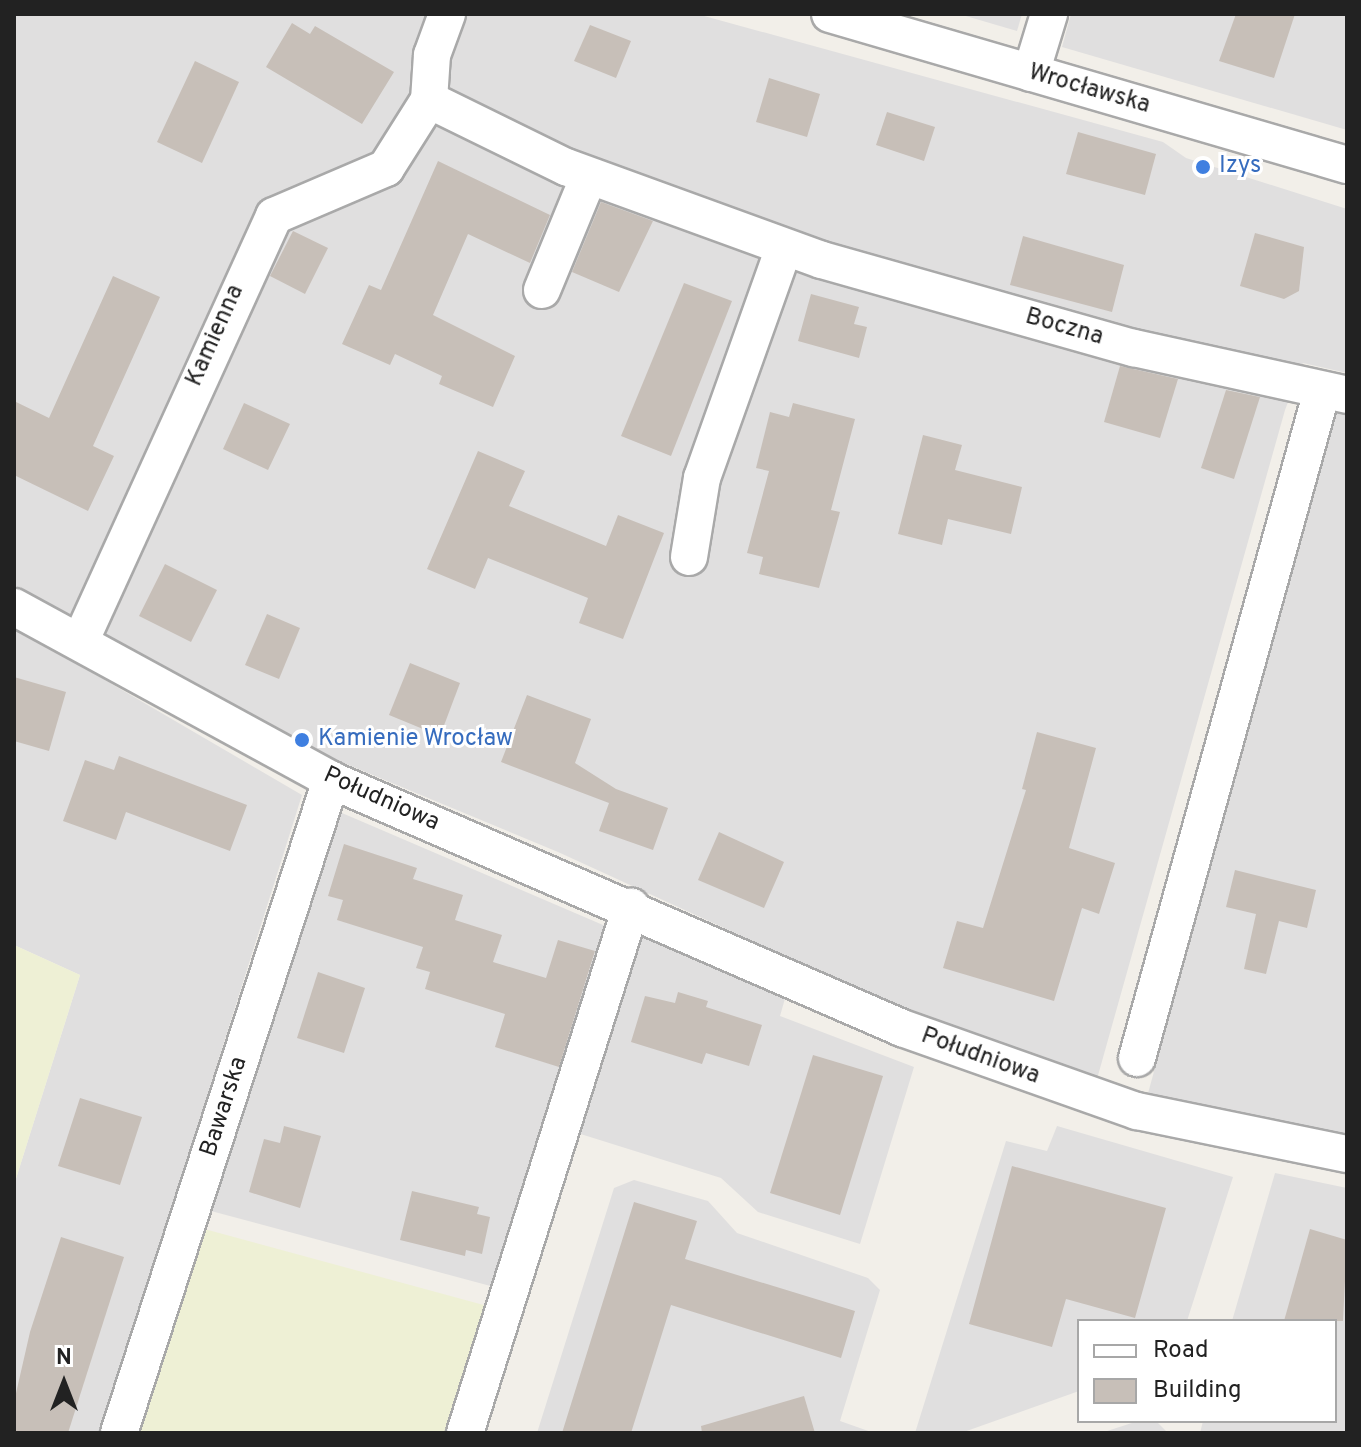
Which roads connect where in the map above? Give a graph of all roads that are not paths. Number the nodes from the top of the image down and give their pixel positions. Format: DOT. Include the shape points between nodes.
graph roads {
  1 [pos="447,14"];
  2 [pos="830,14"];
  3 [pos="1049,14"];
  4 [pos="1031,73"];
  5 [pos="429,100"];
  6 [pos="1347,165"];
  7 [pos="589,176"];
  8 [pos="784,248"];
  9 [pos="542,290"];
  10 [pos="1335,393"];
  11 [pos="689,557"];
  12 [pos="14,607"];
  13 [pos="80,642"];
  14 [pos="331,780"];
  15 [pos="631,907"];
  16 [pos="1137,1058"];
  17 [pos="1347,1154"];
  18 [pos="119,1433"];
  19 [pos="465,1433"];
  1 -- 5 [label="street" via="432,55"];
  2 -- 4 [label="street, Wrocławska"];
  3 -- 4 [label="street"];
  4 -- 6 [label="street, Wrocławska"];
  5 -- 7 [label="street, Boczna"];
  5 -- 13 [label="street, Kamienna" via="386,168 274,216 248,263"];
  7 -- 8 [label="street, Boczna"];
  7 -- 9 [label="street"];
  8 -- 10 [label="street, Boczna" via="1134,348"];
  8 -- 11 [label="street" via="702,478"];
  10 -- 16 [label="street"];
  12 -- 13 [label="street, Południowa"];
  13 -- 14 [label="street, Południowa"];
  14 -- 15 [label="street, Południowa"];
  14 -- 18 [label="street, Bawarska"];
  15 -- 17 [label="street, Południowa" via="902,1028 1068,1088 1137,1111"];
  15 -- 19 [label="street"];
}
